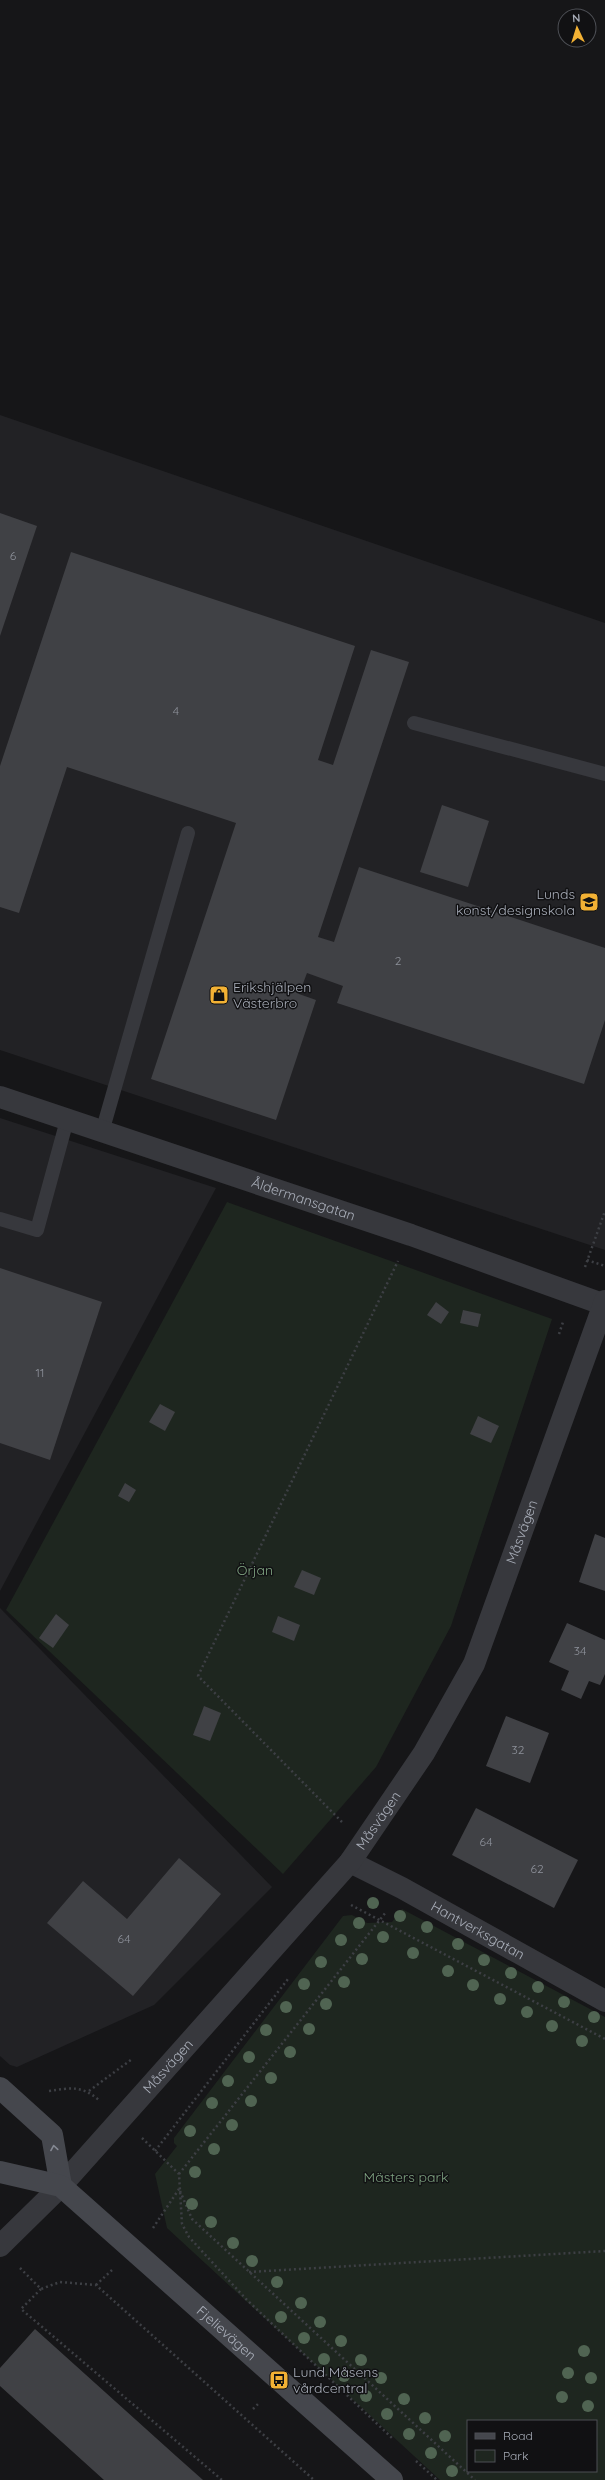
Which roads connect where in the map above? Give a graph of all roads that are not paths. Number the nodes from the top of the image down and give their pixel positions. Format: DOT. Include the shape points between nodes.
graph roads {
  1 [pos="414,723"];
  2 [pos="605,774"];
  3 [pos="188,833"];
  4 [pos="0,1097"];
  5 [pos="67,1120"];
  6 [pos="102,1132"];
  7 [pos="0,1220"];
  8 [pos="605,1303"];
  9 [pos="350,1862"];
  10 [pos="605,2001"];
  11 [pos="0,2088"];
  12 [pos="0,2172"];
  13 [pos="61,2186"];
  14 [pos="0,2246"];
  15 [pos="392,2480"];
  1 -- 2 [label="lane"];
  3 -- 6 [label="lane"];
  4 -- 5 [label="street, Åldermansgatan"];
  5 -- 6 [label="street, Åldermansgatan"];
  5 -- 7 [label="lane" via="37,1230"];
  6 -- 8 [label="street, Åldermansgatan"];
  8 -- 9 [label="street, Måsvägen" via="474,1664 424,1753"];
  9 -- 10 [label="street, Hantverksgatan" via="402,1888"];
  9 -- 13 [label="street, Måsvägen"];
  13 -- 11 [label="main road, one-way" via="52,2135"];
  12 -- 13 [label="main road, Fjelievägen"];
  13 -- 14 [label="street, Måsvägen"];
  13 -- 15 [label="main road, Fjelievägen"];
}
